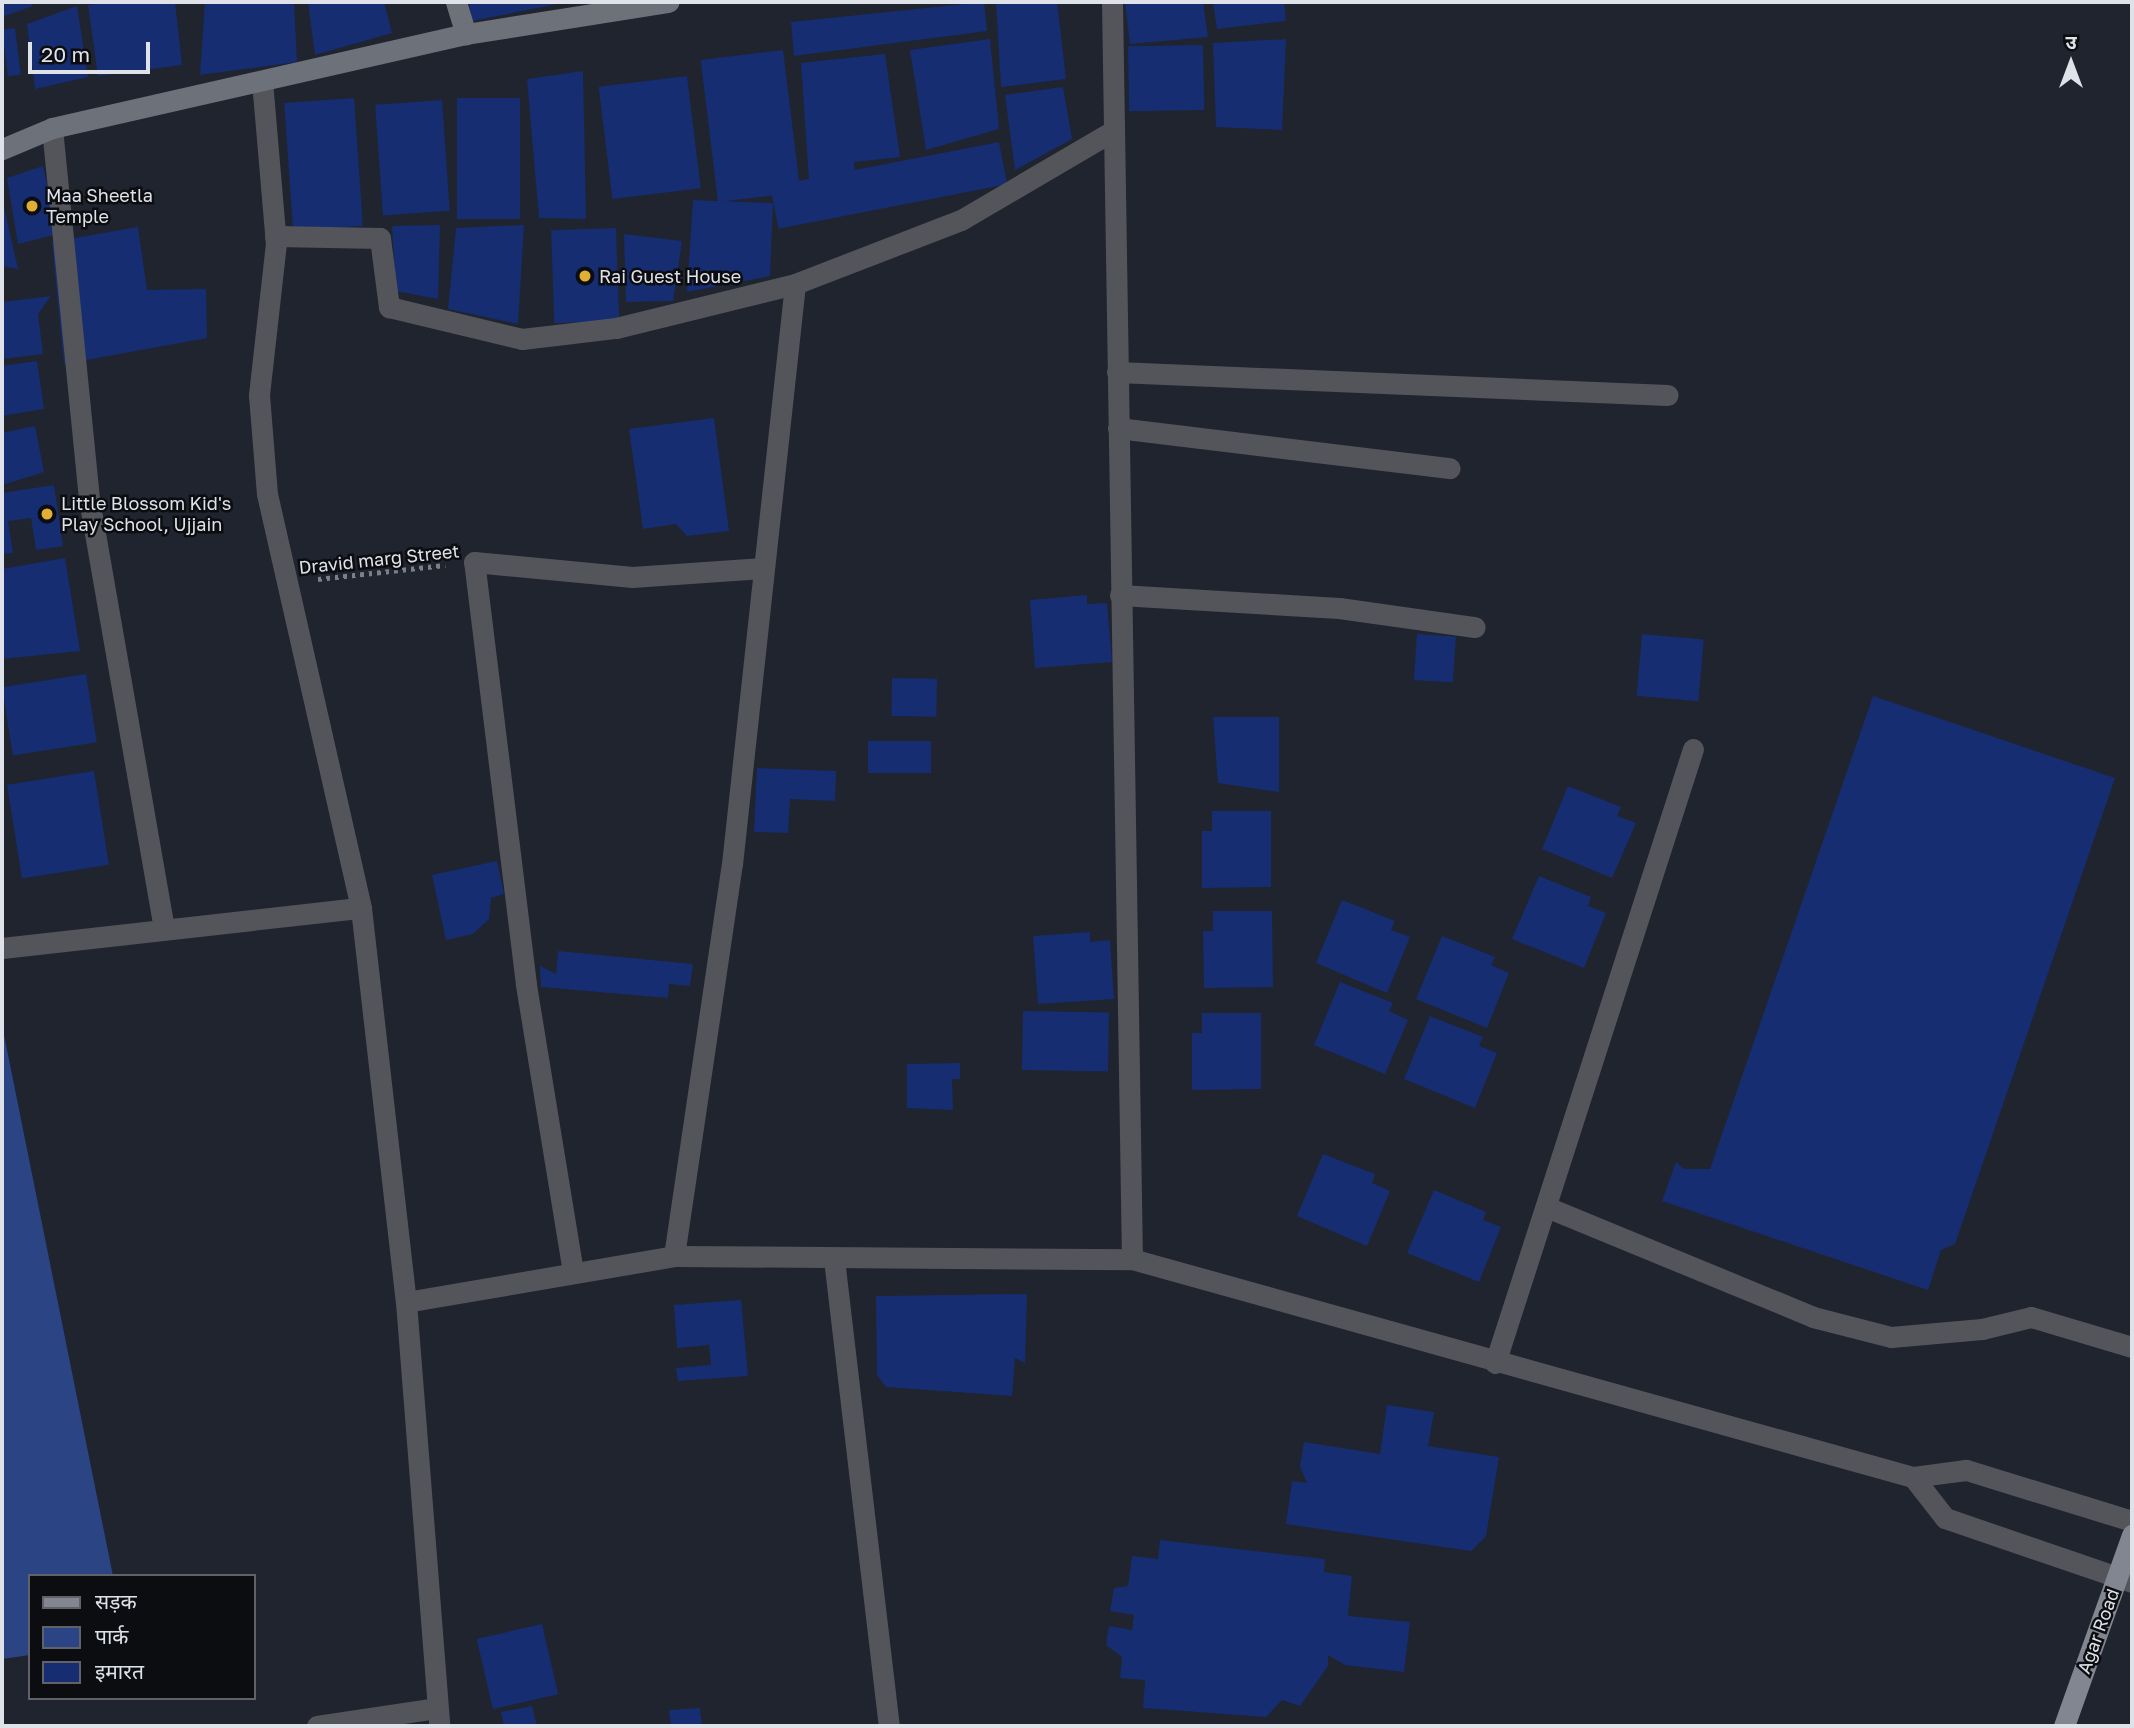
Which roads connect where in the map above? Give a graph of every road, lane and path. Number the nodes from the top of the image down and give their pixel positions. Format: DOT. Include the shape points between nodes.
graph roads {
  1 [pos="456,2"];
  2 [pos="668,2"];
  3 [pos="1112,2"];
  4 [pos="466,34"];
  5 [pos="262,81"];
  6 [pos="52,128"];
  7 [pos="1113,131"];
  8 [pos="2,149"];
  9 [pos="275,236"];
  10 [pos="794,284"];
  11 [pos="1117,372"];
  12 [pos="1668,395"];
  13 [pos="1118,428"];
  14 [pos="1450,468"];
  15 [pos="474,562"];
  16 [pos="763,568"];
  17 [pos="287,583"];
  18 [pos="1120,596"];
  19 [pos="1475,627"];
  20 [pos="1693,749"];
  21 [pos="360,908"];
  22 [pos="164,930"];
  23 [pos="2,948"];
  24 [pos="1549,1208"];
  25 [pos="674,1256"];
  26 [pos="834,1259"];
  27 [pos="1132,1259"];
  28 [pos="573,1272"];
  29 [pos="406,1302"];
  30 [pos="2132,1347"];
  31 [pos="1495,1363"];
  32 [pos="1913,1477"];
  33 [pos="2132,1521"];
  34 [pos="2132,1535"];
  35 [pos="2125,1580"];
  36 [pos="438,1717"];
  37 [pos="317,1726"];
  38 [pos="889,1726"];
  39 [pos="2064,1726"];
  1 -- 4 [label="street"];
  2 -- 4 [label="street"];
  3 -- 7 [label="street"];
  4 -- 5 [label="street"];
  5 -- 6 [label="street"];
  5 -- 9 [label="street"];
  6 -- 8 [label="street"];
  6 -- 22 [label="street" via="89,499"];
  7 -- 10 [label="street" via="961,220"];
  7 -- 11 [label="street"];
  9 -- 10 [label="street" via="380,238 389,307 523,339 616,328"];
  9 -- 17 [label="street" via="259,395 267,494"];
  10 -- 16 [label="street"];
  11 -- 12 [label="street"];
  11 -- 13 [label="street"];
  13 -- 14 [label="street"];
  13 -- 18 [label="street"];
  15 -- 16 [label="street" via="632,576"];
  15 -- 17 [label="path, Dravid marg Street"];
  15 -- 28 [label="street" via="526,984"];
  16 -- 25 [label="street" via="732,864"];
  17 -- 21 [label="street"];
  18 -- 19 [label="street" via="1339,608"];
  18 -- 27 [label="street"];
  20 -- 24 [label="street"];
  21 -- 22 [label="street"];
  21 -- 29 [label="street"];
  22 -- 23 [label="street"];
  24 -- 30 [label="street" via="1813,1317 1891,1337 1982,1329 2031,1317"];
  24 -- 31 [label="street"];
  25 -- 26 [label="street"];
  25 -- 28 [label="street"];
  26 -- 27 [label="street"];
  26 -- 38 [label="street"];
  27 -- 31 [label="street"];
  28 -- 29 [label="street"];
  29 -- 36 [label="street"];
  31 -- 32 [label="street"];
  32 -- 33 [label="street" via="1966,1470"];
  32 -- 35 [label="street" via="1945,1518"];
  34 -- 35 [label="main road, Agar Road"];
  35 -- 39 [label="main road, Agar Road"];
  36 -- 37 [label="street"];
}
